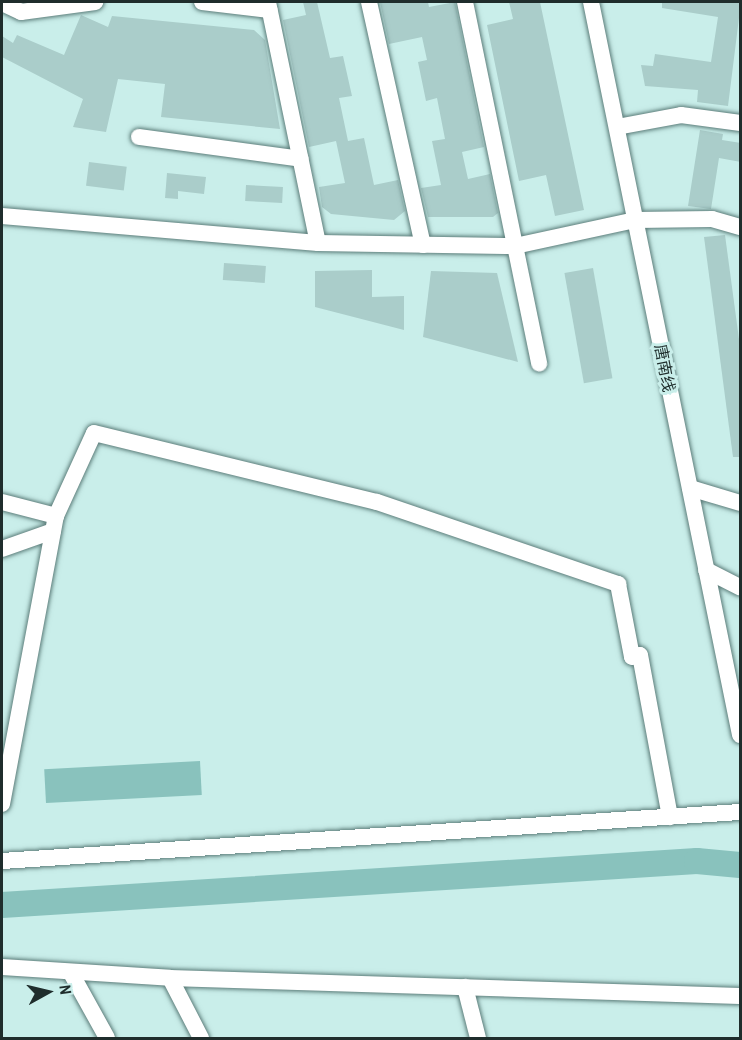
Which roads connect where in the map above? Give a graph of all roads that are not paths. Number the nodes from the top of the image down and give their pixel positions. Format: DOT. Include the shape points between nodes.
graph roads {
  1 [pos="95,2"];
  2 [pos="202,2"];
  3 [pos="369,2"];
  4 [pos="465,2"];
  5 [pos="591,2"];
  6 [pos="2,3"];
  7 [pos="269,6"];
  8 [pos="741,123"];
  9 [pos="617,127"];
  10 [pos="139,137"];
  11 [pos="301,159"];
  12 [pos="2,216"];
  13 [pos="636,220"];
  14 [pos="741,227"];
  15 [pos="318,243"];
  16 [pos="423,245"];
  17 [pos="515,246"];
  18 [pos="540,363"];
  19 [pos="690,488"];
  20 [pos="2,502"];
  21 [pos="741,503"];
  22 [pos="55,523"];
  23 [pos="2,549"];
  24 [pos="706,570"];
  25 [pos="741,587"];
  26 [pos="741,735"];
  27 [pos="2,804"];
  28 [pos="741,812"];
  29 [pos="670,817"];
  30 [pos="2,861"];
  31 [pos="2,967"];
  32 [pos="70,973"];
  33 [pos="170,978"];
  34 [pos="465,987"];
  35 [pos="741,996"];
  36 [pos="107,1038"];
  37 [pos="201,1038"];
  38 [pos="478,1038"];
  1 -- 6 [label="street" via="21,12"];
  2 -- 7 [label="street"];
  3 -- 16 [label="street"];
  4 -- 17 [label="street"];
  5 -- 9 [label="street, 唐南线"];
  7 -- 11 [label="street"];
  8 -- 9 [label="street" via="681,115"];
  9 -- 13 [label="street, 唐南线"];
  10 -- 11 [label="street"];
  11 -- 15 [label="street"];
  12 -- 15 [label="street"];
  13 -- 14 [label="street" via="712,219"];
  13 -- 17 [label="street"];
  13 -- 19 [label="street, 唐南线"];
  15 -- 16 [label="street"];
  16 -- 17 [label="street"];
  17 -- 18 [label="street"];
  19 -- 21 [label="street"];
  19 -- 24 [label="street, 唐南线"];
  20 -- 22 [label="street"];
  22 -- 23 [label="street"];
  22 -- 27 [label="street"];
  22 -- 29 [label="street" via="94,433 377,502 618,584 632,657 640,655"];
  24 -- 25 [label="street"];
  24 -- 26 [label="street, 唐南线"];
  28 -- 29 [label="street"];
  29 -- 30 [label="street"];
  31 -- 32 [label="street"];
  32 -- 33 [label="street"];
  32 -- 36 [label="street"];
  33 -- 34 [label="street"];
  33 -- 37 [label="street"];
  34 -- 35 [label="street"];
  34 -- 38 [label="street"];
}
